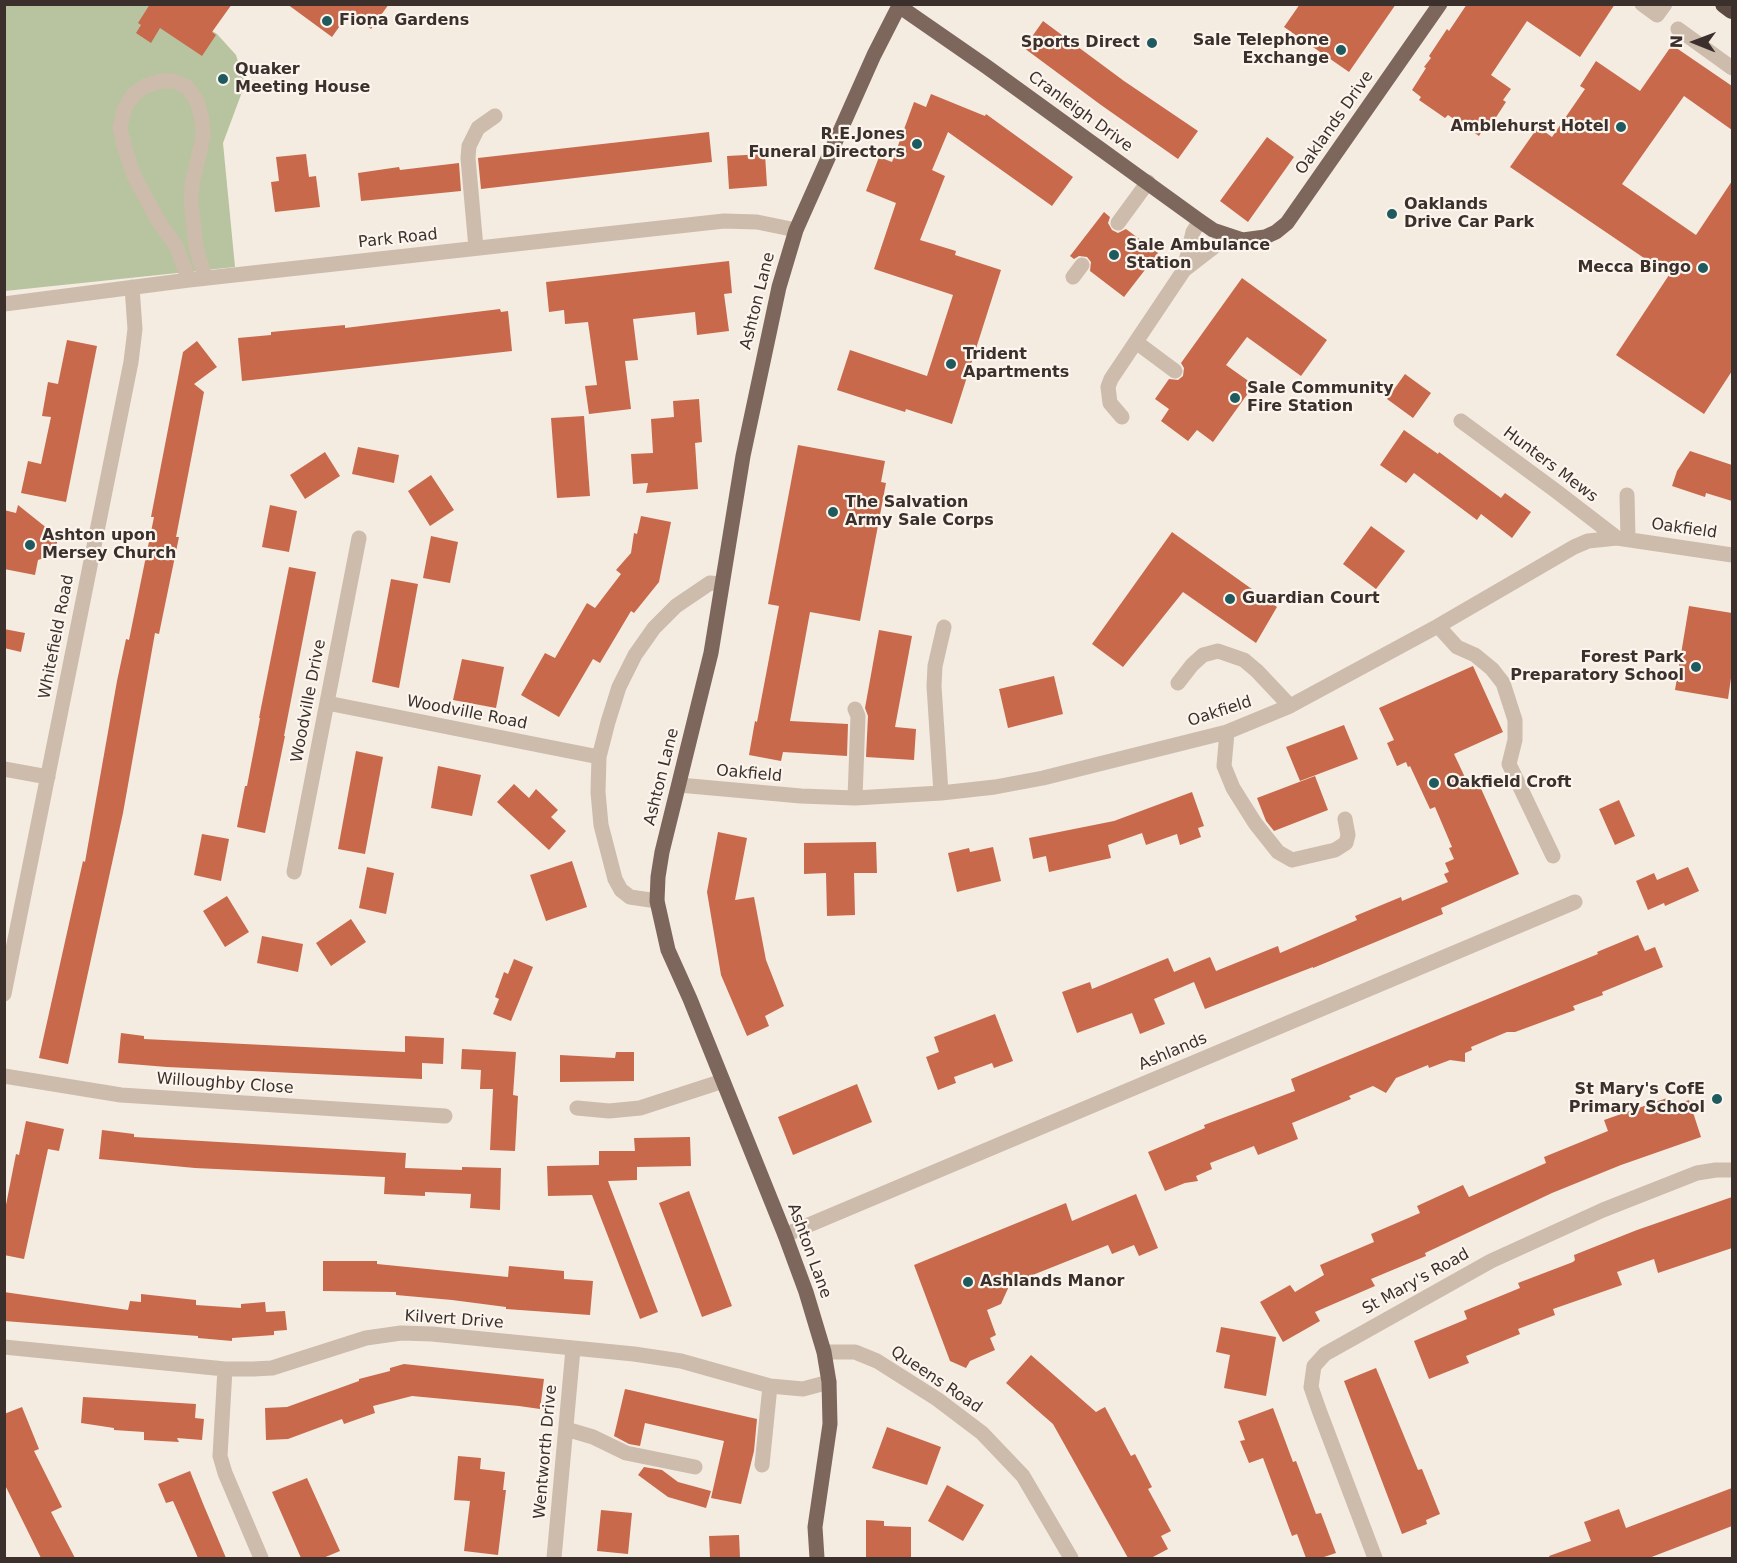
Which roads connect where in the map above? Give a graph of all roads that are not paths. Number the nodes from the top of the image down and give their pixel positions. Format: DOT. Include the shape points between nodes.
graph roads {
  1 [pos="1440,4"];
  2 [pos="1642,4"];
  3 [pos="1665,4"];
  4 [pos="1724,4"];
  5 [pos="899,5"];
  6 [pos="1732,10"];
  7 [pos="1678,29"];
  8 [pos="1732,68"];
  9 [pos="495,116"];
  10 [pos="1148,182"];
  11 [pos="1200,221"];
  12 [pos="1118,223"];
  13 [pos="796,230"];
  14 [pos="1236,238"];
  15 [pos="476,248"];
  16 [pos="1184,270"];
  17 [pos="205,278"];
  18 [pos="189,280"];
  19 [pos="132,287"];
  20 [pos="4,304"];
  21 [pos="1136,342"];
  22 [pos="1175,371"];
  23 [pos="1122,417"];
  24 [pos="1461,421"];
  25 [pos="1627,495"];
  26 [pos="359,538"];
  27 [pos="1622,539"];
  28 [pos="1732,555"];
  29 [pos="722,584"];
  30 [pos="944,627"];
  31 [pos="1438,627"];
  32 [pos="1178,683"];
  33 [pos="327,704"];
  34 [pos="1290,706"];
  35 [pos="855,709"];
  36 [pos="1227,732"];
  37 [pos="599,757"];
  38 [pos="4,769"];
  39 [pos="48,777"];
  40 [pos="679,785"];
  41 [pos="941,793"];
  42 [pos="855,798"];
  43 [pos="1345,819"];
  44 [pos="1553,856"];
  45 [pos="294,872"];
  46 [pos="657,901"];
  47 [pos="1575,902"];
  48 [pos="4,994"];
  49 [pos="4,1076"];
  50 [pos="723,1081"];
  51 [pos="577,1108"];
  52 [pos="445,1116"];
  53 [pos="1732,1170"];
  54 [pos="785,1235"];
  55 [pos="4,1347"];
  56 [pos="573,1349"];
  57 [pos="824,1352"];
  58 [pos="225,1369"];
  59 [pos="829,1382"];
  60 [pos="770,1386"];
  61 [pos="567,1430"];
  62 [pos="762,1465"];
  63 [pos="694,1467"];
  64 [pos="261,1558"];
  65 [pos="554,1558"];
  66 [pos="817,1558"];
  67 [pos="1071,1558"];
  68 [pos="1376,1558"];
  1 -- 14 [label="main road, Oaklands Drive" via="1287,223 1265,237"];
  2 -- 3 [label="street" via="1657,15"];
  4 -- 6 [label="highway"];
  5 -- 10 [label="main road, Cranleigh Drive"];
  5 -- 13 [label="main road, Ashton Lane"];
  7 -- 8 [label="street"];
  9 -- 15 [label="street" via="478,128 469,146"];
  10 -- 11 [label="main road, Cranleigh Drive"];
  10 -- 12 [label="street"];
  11 -- 14 [label="main road, Cranleigh Drive"];
  11 -- 16 [label="street" via="1193,232"];
  13 -- 15 [label="street, Park Road" via="757,222 724,221"];
  13 -- 29 [label="main road, Ashton Lane" via="753,400"];
  14 -- 16 [label="street"];
  15 -- 17 [label="street, Park Road"];
  16 -- 21 [label="street"];
  17 -- 18 [label="street, Park Road"];
  17 -- 18 [label="street" via="196,247 191,202 202,120 197,101 187,87 161,81 133,95 124,109 120,128 134,176 176,246"];
  18 -- 19 [label="street, Park Road"];
  19 -- 20 [label="street, Park Road"];
  19 -- 39 [label="street, Whitefield Road" via="135,329 131,362"];
  21 -- 22 [label="street"];
  21 -- 23 [label="street" via="1107,387 1110,403"];
  24 -- 27 [label="street, Hunters Mews"];
  25 -- 27 [label="street"];
  26 -- 33 [label="street, Woodville Drive"];
  27 -- 28 [label="street, Oakfield"];
  27 -- 31 [label="street, Oakfield" via="1595,540 1574,547"];
  29 -- 37 [label="street" via="710,583 676,606 654,628 619,687"];
  29 -- 40 [label="main road, Ashton Lane" via="711,652"];
  30 -- 41 [label="street" via="934,686"];
  31 -- 34 [label="street, Oakfield"];
  31 -- 44 [label="street" via="1457,647 1492,669 1503,683 1515,720 1509,764"];
  32 -- 34 [label="street" via="1203,655 1218,651 1244,660"];
  33 -- 37 [label="street, Woodville Road"];
  33 -- 45 [label="street, Woodville Drive"];
  34 -- 36 [label="street, Oakfield"];
  35 -- 42 [label="street"];
  36 -- 41 [label="street, Oakfield" via="1043,778"];
  36 -- 43 [label="street" via="1224,766 1233,788 1278,852 1292,861 1335,850 1346,843"];
  37 -- 46 [label="street" via="601,825 615,879 630,897"];
  38 -- 39 [label="street"];
  39 -- 48 [label="street, Whitefield Road"];
  40 -- 42 [label="street, Oakfield"];
  40 -- 46 [label="main road, Ashton Lane" via="662,852"];
  41 -- 42 [label="street, Oakfield"];
  46 -- 50 [label="main road, Ashton Lane" via="668,950"];
  47 -- 54 [label="street, Ashlands"];
  49 -- 52 [label="street, Willoughby Close" via="121,1095"];
  50 -- 51 [label="street" via="640,1108"];
  50 -- 54 [label="main road, Ashton Lane"];
  53 -- 68 [label="street, St Mary's Road" via="1697,1173 1603,1210 1491,1261 1325,1354 1314,1366 1311,1386"];
  54 -- 57 [label="main road, Ashton Lane"];
  55 -- 58 [label="street, Kilvert Drive"];
  56 -- 58 [label="street, Kilvert Drive" via="401,1333 366,1338 272,1368"];
  56 -- 60 [label="street, Kilvert Drive" via="681,1361"];
  56 -- 61 [label="street, Wentworth Drive"];
  57 -- 59 [label="main road, Ashton Lane"];
  57 -- 67 [label="street, Queens Road" via="855,1352 877,1362 982,1433 1023,1476"];
  58 -- 64 [label="street" via="220,1456"];
  59 -- 60 [label="street, Kilvert Drive" via="803,1389"];
  59 -- 66 [label="main road, Ashton Lane" via="830,1424 815,1527"];
  60 -- 62 [label="street"];
  61 -- 63 [label="street" via="626,1453"];
  61 -- 65 [label="street, Wentworth Drive"];
}
